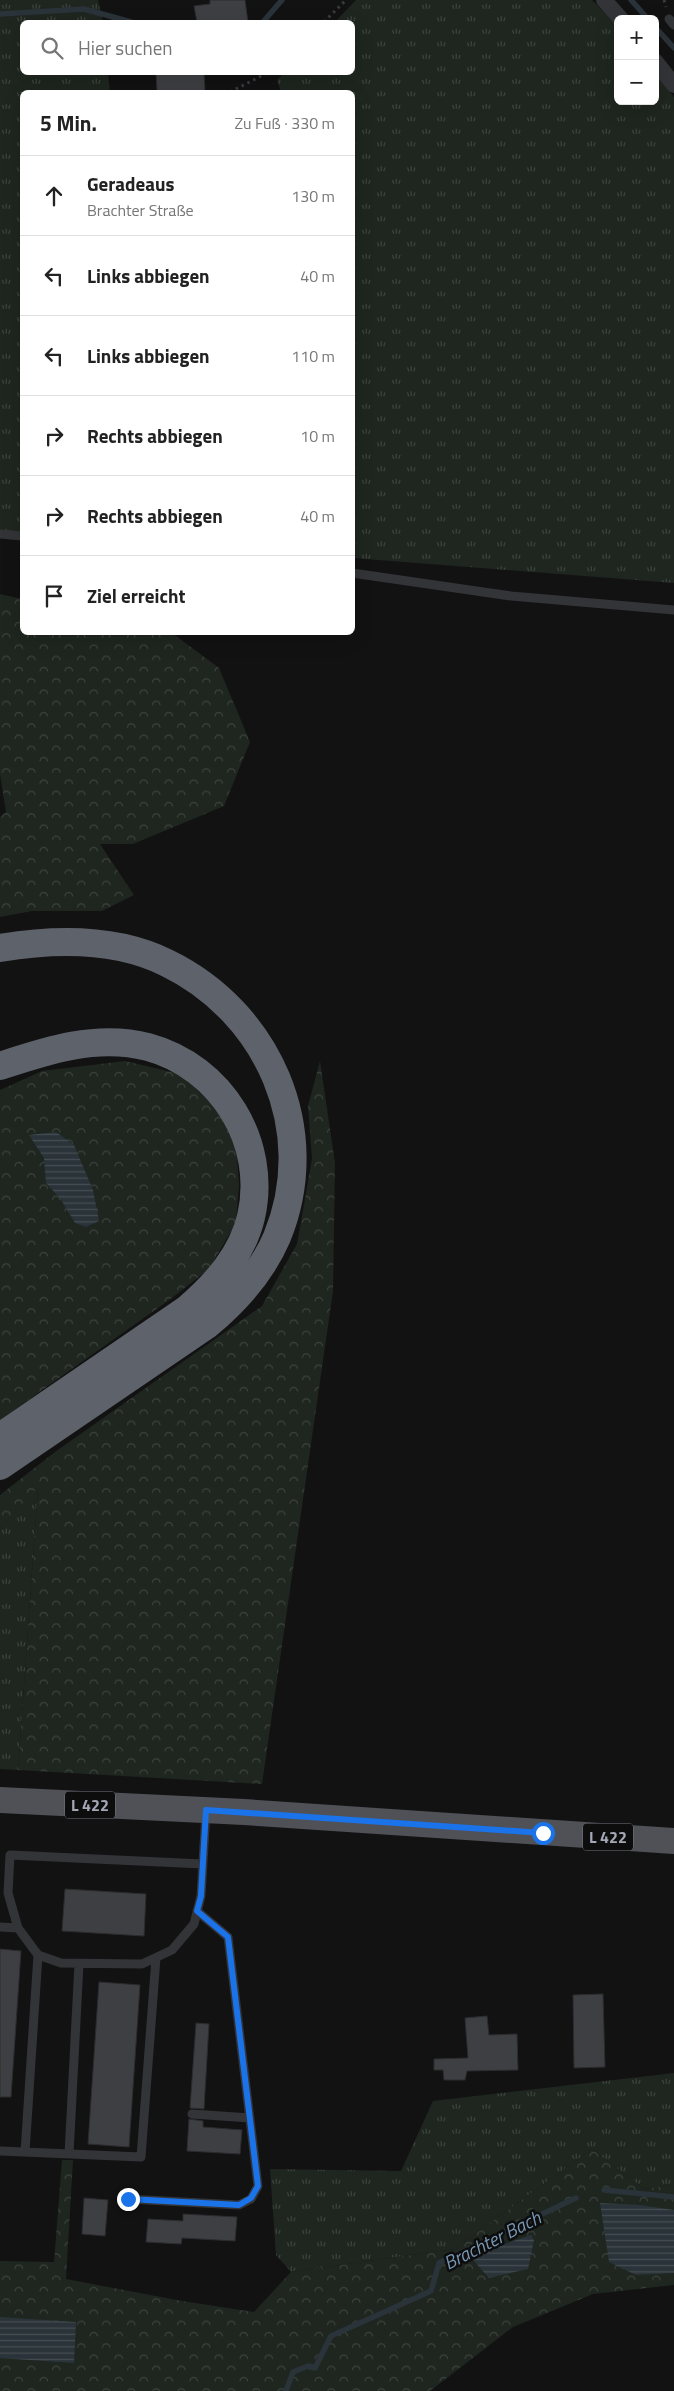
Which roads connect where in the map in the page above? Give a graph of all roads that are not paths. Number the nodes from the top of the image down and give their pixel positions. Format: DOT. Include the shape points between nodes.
graph roads {
  1 [pos="604,0"];
  2 [pos="618,15"];
  3 [pos="659,66"];
  4 [pos="674,85"];
  5 [pos="0,534"];
  6 [pos="20,536"];
  7 [pos="355,572"];
  8 [pos="674,610"];
  9 [pos="0,948"];
  10 [pos="0,1066"];
  11 [pos="0,1437"];
  12 [pos="0,1466"];
  13 [pos="0,1800"];
  14 [pos="206,1810"];
  15 [pos="674,1841"];
  16 [pos="203,1864"];
  17 [pos="197,1911"];
  18 [pos="0,1927"];
  19 [pos="18,1928"];
  20 [pos="38,1955"];
  21 [pos="156,1958"];
  22 [pos="79,1964"];
  23 [pos="192,2114"];
  24 [pos="250,2118"];
  25 [pos="0,2151"];
  26 [pos="25,2152"];
  27 [pos="69,2154"];
  28 [pos="128,2199"];
  1 -- 2 [label="street"];
  3 -- 4 [label="street"];
  5 -- 6 [label="lane"];
  7 -- 8 [label="lane" via="511,596"];
  9 -- 12 [label="highway" via="47,942 101,944 166,962 210,989 242,1020 267,1056 286,1106 293,1158 288,1199 277,1237 257,1272 234,1302 207,1325"];
  10 -- 11 [label="highway" via="46,1051 94,1043 125,1043 169,1055 200,1073 222,1094 244,1130 254,1179 251,1218 245,1234 222,1275 206,1292"];
  13 -- 14 [label="main road, L 422"];
  14 -- 15 [label="main road, L 422"];
  14 -- 16 [label="lane"];
  16 -- 17 [label="lane"];
  16 -- 19 [label="lane" via="10,1855 8,1893"];
  17 -- 21 [label="lane" via="194,1924 172,1950"];
  17 -- 24 [label="lane" via="228,1937"];
  18 -- 19 [label="lane"];
  19 -- 20 [label="lane"];
  20 -- 22 [label="lane" via="61,1963"];
  20 -- 26 [label="lane"];
  21 -- 22 [label="lane" via="142,1964"];
  21 -- 27 [label="lane" via="141,2157"];
  22 -- 27 [label="lane"];
  23 -- 24 [label="lane"];
  24 -- 28 [label="lane" via="258,2186 251,2198 239,2205"];
  25 -- 26 [label="lane"];
  26 -- 27 [label="lane"];
}
